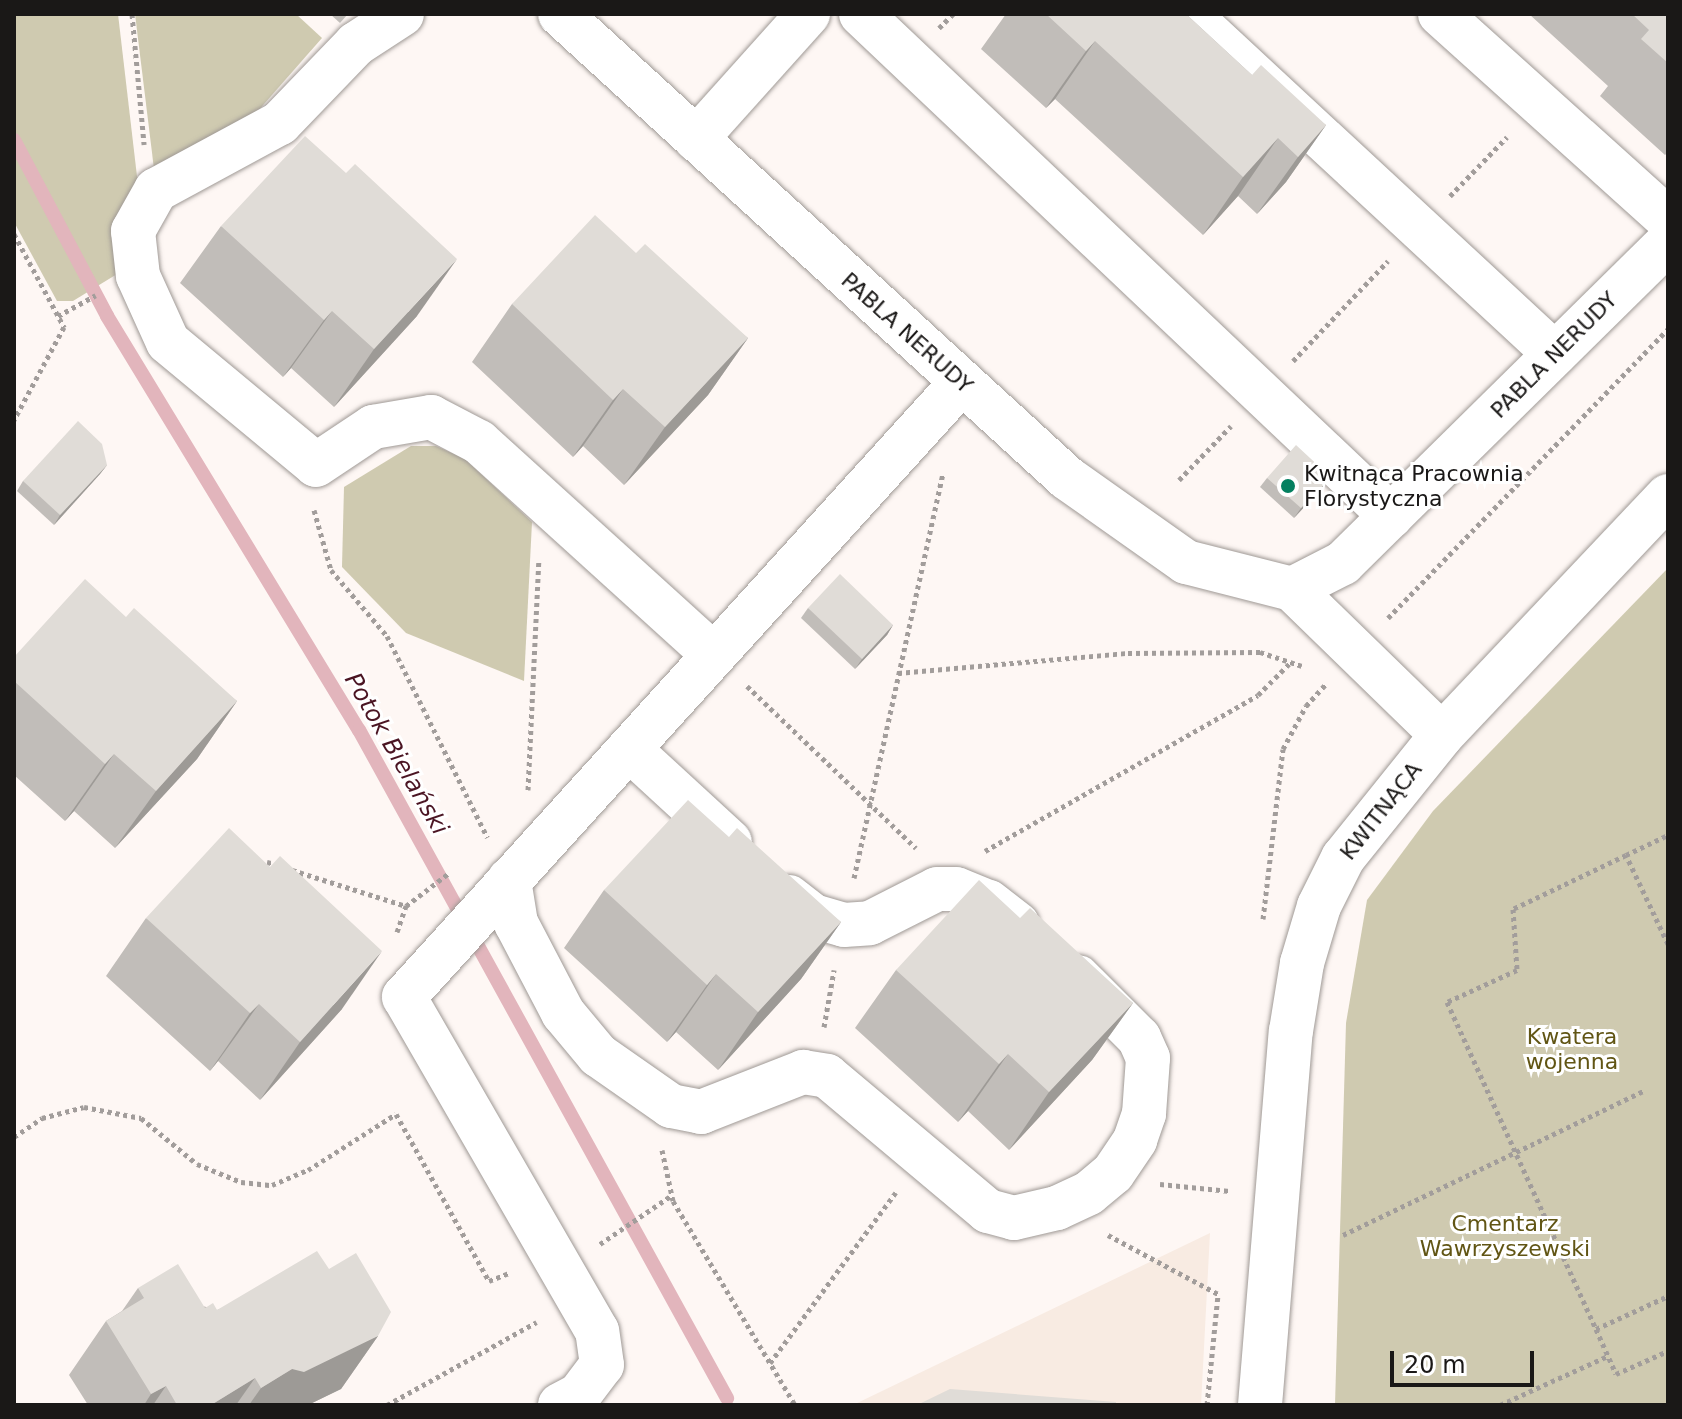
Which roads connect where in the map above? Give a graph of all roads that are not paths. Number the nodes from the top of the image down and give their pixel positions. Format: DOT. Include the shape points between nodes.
graph roads {
  1 [pos="402,14"];
  2 [pos="560,14"];
  3 [pos="808,14"];
  4 [pos="861,14"];
  5 [pos="1188,14"];
  6 [pos="1440,14"];
  7 [pos="696,139"];
  8 [pos="1668,219"];
  9 [pos="1668,242"];
  10 [pos="1555,354"];
  11 [pos="961,383"];
  12 [pos="1668,496"];
  13 [pos="1391,516"];
  14 [pos="1292,589"];
  15 [pos="714,655"];
  16 [pos="1442,735"];
  17 [pos="629,749"];
  18 [pos="507,883"];
  19 [pos="560,1405"];
  20 [pos="1260,1405"];
  1 -- 15 [label="street" via="356,44 280,123 156,190 133,231 137,270 168,342 316,465 373,427 431,417 479,442"];
  2 -- 7 [label="street, PABLA NERUDY"];
  3 -- 7 [label="street"];
  4 -- 13 [label="street"];
  5 -- 10 [label="street"];
  6 -- 8 [label="street"];
  7 -- 11 [label="street, PABLA NERUDY"];
  9 -- 10 [label="street, PABLA NERUDY"];
  10 -- 13 [label="street, PABLA NERUDY"];
  11 -- 14 [label="street, PABLA NERUDY" via="1067,478 1186,562"];
  11 -- 15 [label="street"];
  12 -- 16 [label="street, KWITNĄCA"];
  13 -- 14 [label="street, PABLA NERUDY" via="1343,563"];
  14 -- 16 [label="street, PABLA NERUDY"];
  15 -- 17 [label="street"];
  16 -- 20 [label="street, KWITNĄCA" via="1343,858 1319,906 1302,963 1282,1107"];
  17 -- 18 [label="street"];
  17 -- 18 [label="street" via="800,908 827,923 870,923 949,882 1013,920 1139,1038 1148,1058 1144,1114 1135,1140 1113,1173 1089,1193 1057,1208 1014,1218 988,1211 837,1083 816,1073 803,1072 712,1109 688,1112 671,1106 598,1055 563,1013 520,934"];
  18 -- 19 [label="street" via="404,997 597,1331 602,1365 579,1395"];
}
